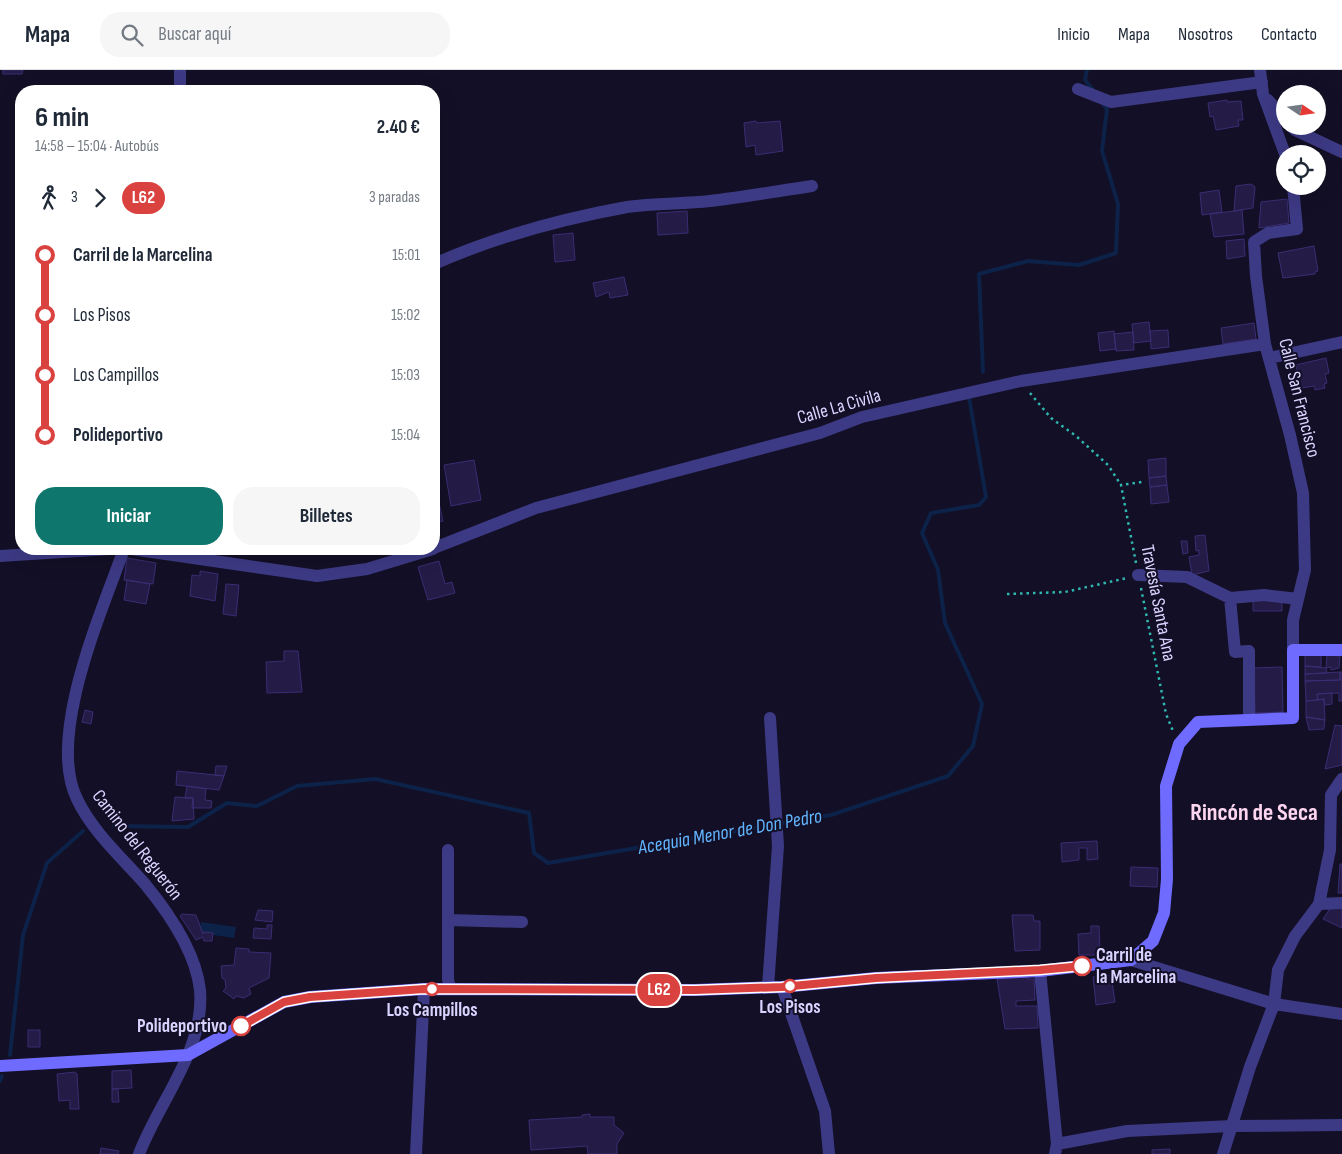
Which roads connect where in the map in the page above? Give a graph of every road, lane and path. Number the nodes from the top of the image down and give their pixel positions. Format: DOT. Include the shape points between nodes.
graph roads {
  1 [pos="180,70"];
  2 [pos="1262,82"];
  3 [pos="180,85"];
  4 [pos="1078,89"];
  5 [pos="1276,105"];
  6 [pos="1306,135"];
  7 [pos="1282,145"];
  8 [pos="1342,152"];
  9 [pos="812,186"];
  10 [pos="1294,195"];
  11 [pos="440,262"];
  12 [pos="1342,342"];
  13 [pos="1265,344"];
  14 [pos="1270,358"];
  15 [pos="1021,382"];
  16 [pos="1142,482"];
  17 [pos="1121,485"];
  18 [pos="440,546"];
  19 [pos="16,555"];
  20 [pos="122,555"];
  21 [pos="172,555"];
  22 [pos="413,555"];
  23 [pos="0,556"];
  24 [pos="1138,575"];
  25 [pos="1007,594"];
  26 [pos="1230,598"];
  27 [pos="1298,599"];
  28 [pos="1293,650"];
  29 [pos="1342,650"];
  30 [pos="770,718"];
  31 [pos="1249,719"];
  32 [pos="1179,744"];
  33 [pos="1342,780"];
  34 [pos="448,850"];
  35 [pos="1342,903"];
  36 [pos="1318,904"];
  37 [pos="448,920"];
  38 [pos="522,922"];
  39 [pos="1131,960"];
  40 [pos="1040,970"];
  41 [pos="768,987"];
  42 [pos="782,987"];
  43 [pos="424,989"];
  44 [pos="450,989"];
  45 [pos="1274,1004"];
  46 [pos="1342,1014"];
  47 [pos="188,1055"];
  48 [pos="0,1066"];
  49 [pos="1342,1125"];
  50 [pos="1232,1126"];
  51 [pos="1056,1149"];
  52 [pos="139,1154"];
  53 [pos="416,1154"];
  54 [pos="829,1154"];
  55 [pos="1223,1154"];
  1 -- 3 [label="street"];
  2 -- 4 [label="street" via="1111,102"];
  2 -- 5 [label="street"];
  2 -- 7 [label="street"];
  6 -- 8 [label="street"];
  9 -- 11 [label="street" via="709,201 660,202 625,208 509,236"];
  10 -- 13 [label="street, Calle San Francisco" via="1297,229 1268,233 1254,242"];
  12 -- 14 [label="street"];
  13 -- 14 [label="street, Calle San Francisco"];
  13 -- 15 [label="street, Calle La Civila"];
  14 -- 27 [label="street, Calle San Francisco" via="1303,494 1305,570"];
  15 -- 17 [label="path" via="1050,418 1108,465"];
  15 -- 18 [label="street, Calle La Civila" via="862,417 820,433 536,508"];
  16 -- 17 [label="path"];
  17 -- 24 [label="path, Travesía Santa Ana"];
  19 -- 23 [label="street"];
  20 -- 47 [label="street, Camino del Reguerón" via="72,701 68,735 69,770 76,798 93,824 156,897 188,949 200,989 199,1014"];
  21 -- 22 [label="street, Calle La Civila" via="317,576 367,569"];
  24 -- 25 [label="path" via="1065,592"];
  24 -- 26 [label="street" via="1187,577"];
  24 -- 32 [label="path, Travesía Santa Ana" via="1166,714"];
  26 -- 27 [label="street" via="1264,595"];
  26 -- 31 [label="street" via="1235,652 1249,651"];
  27 -- 28 [label="street, Calle San Francisco" via="1293,620"];
  28 -- 29 [label="main road"];
  28 -- 31 [label="main road" via="1293,718"];
  30 -- 41 [label="street" via="778,846"];
  31 -- 32 [label="main road" via="1198,722"];
  32 -- 39 [label="main road" via="1166,786 1164,913 1153,941"];
  33 -- 36 [label="street" via="1331,795 1330,850"];
  34 -- 37 [label="street"];
  35 -- 36 [label="street"];
  36 -- 45 [label="street" via="1295,936 1278,970"];
  37 -- 38 [label="street"];
  37 -- 44 [label="street"];
  39 -- 40 [label="main road"];
  39 -- 45 [label="street"];
  40 -- 42 [label="main road" via="876,978"];
  40 -- 51 [label="street"];
  41 -- 42 [label="main road"];
  41 -- 44 [label="main road" via="695,990"];
  42 -- 54 [label="street" via="824,1111"];
  43 -- 44 [label="main road"];
  43 -- 47 [label="main road" via="310,997 284,1002"];
  43 -- 53 [label="street"];
  45 -- 46 [label="street"];
  45 -- 50 [label="street"];
  47 -- 48 [label="main road"];
  47 -- 52 [label="street, Camino del Reguerón"];
  49 -- 50 [label="street"];
  50 -- 51 [label="street" via="1127,1131"];
  50 -- 55 [label="street"];
}
